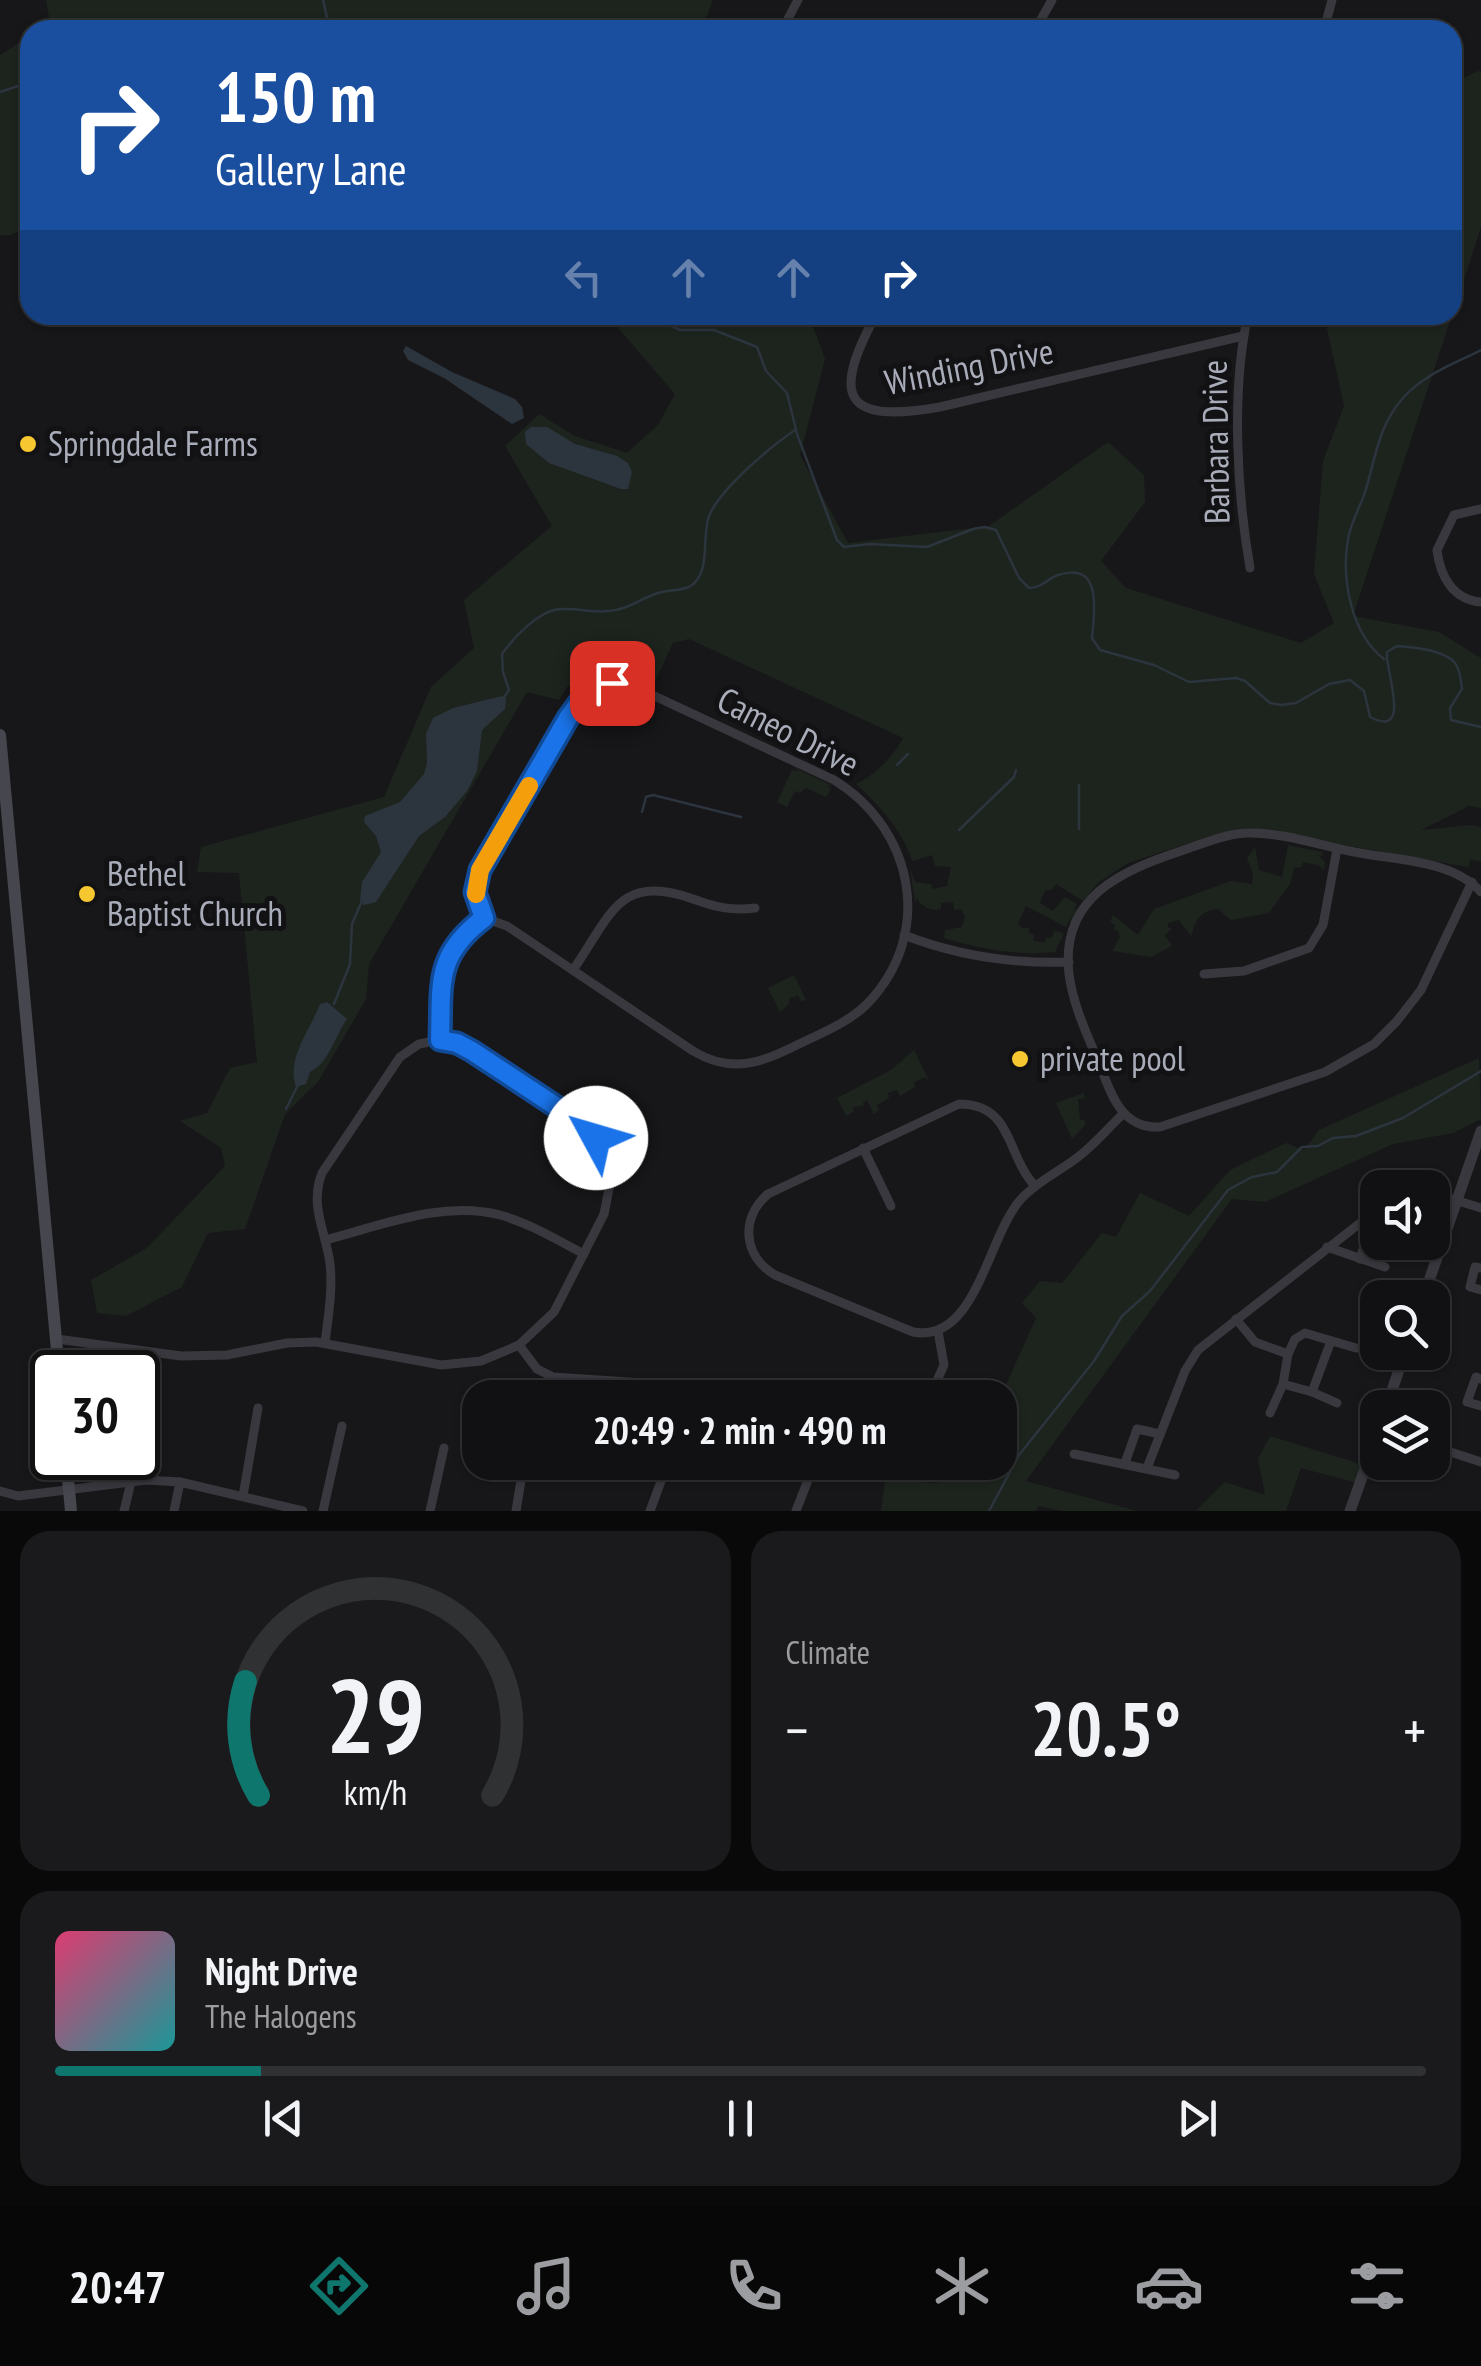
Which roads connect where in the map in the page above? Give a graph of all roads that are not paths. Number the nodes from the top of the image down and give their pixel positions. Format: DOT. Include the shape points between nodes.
graph roads {
  1 [pos="871,325"];
  2 [pos="1246,325"];
  3 [pos="1244,336"];
  4 [pos="1481,508"];
  5 [pos="1250,568"];
  6 [pos="1481,602"];
  7 [pos="0,736"];
  8 [pos="1337,849"];
  9 [pos="1477,881"];
  10 [pos="1481,892"];
  11 [pos="755,908"];
  12 [pos="484,918"];
  13 [pos="904,936"];
  14 [pos="1069,962"];
  15 [pos="573,970"];
  16 [pos="1204,974"];
  17 [pos="440,1040"];
  18 [pos="1123,1114"];
  19 [pos="1481,1131"];
  20 [pos="862,1148"];
  21 [pos="1036,1186"];
  22 [pos="1450,1198"];
  23 [pos="1458,1200"];
  24 [pos="891,1206"];
  25 [pos="1481,1208"];
  26 [pos="1360,1221"];
  27 [pos="325,1240"];
  28 [pos="1327,1247"];
  29 [pos="584,1254"];
  30 [pos="1360,1259"];
  31 [pos="1363,1260"];
  32 [pos="1385,1267"];
  33 [pos="1481,1268"];
  34 [pos="1430,1280"];
  35 [pos="1481,1290"];
  36 [pos="1236,1319"];
  37 [pos="938,1331"];
  38 [pos="56,1339"];
  39 [pos="1331,1341"];
  40 [pos="325,1342"];
  41 [pos="518,1346"];
  42 [pos="1356,1348"];
  43 [pos="57,1350"];
  44 [pos="1288,1354"];
  45 [pos="1481,1379"];
  46 [pos="608,1380"];
  47 [pos="937,1380"];
  48 [pos="1284,1384"];
  49 [pos="1312,1392"];
  50 [pos="1337,1402"];
  51 [pos="1481,1406"];
  52 [pos="258,1408"];
  53 [pos="1270,1413"];
  54 [pos="342,1426"];
  55 [pos="1160,1434"];
  56 [pos="444,1448"];
  57 [pos="1450,1452"];
  58 [pos="1074,1454"];
  59 [pos="1126,1462"];
  60 [pos="1481,1462"];
  61 [pos="1147,1468"];
  62 [pos="1174,1476"];
  63 [pos="68,1480"];
  64 [pos="146,1480"];
  65 [pos="521,1480"];
  66 [pos="662,1480"];
  67 [pos="809,1480"];
  68 [pos="1361,1480"];
  69 [pos="131,1482"];
  70 [pos="180,1482"];
  71 [pos="69,1489"];
  72 [pos="0,1491"];
  73 [pos="243,1496"];
  74 [pos="263,1506"];
  75 [pos="71,1511"];
  76 [pos="124,1511"];
  77 [pos="174,1511"];
  78 [pos="303,1511"];
  79 [pos="323,1511"];
  80 [pos="430,1511"];
  81 [pos="516,1511"];
  82 [pos="650,1511"];
  83 [pos="796,1511"];
  84 [pos="1350,1511"];
  1 -- 3 [label="street, Winding Drive" via="852,372 854,396 873,413 903,414"];
  2 -- 3 [label="street, Barbara Drive"];
  3 -- 5 [label="street, Barbara Drive" via="1238,493"];
  4 -- 6 [label="street" via="1454,515 1437,550 1454,591"];
  7 -- 38 [label="main road"];
  8 -- 9 [label="street"];
  8 -- 14 [label="street" via="1241,834 1134,867 1086,906"];
  8 -- 16 [label="street" via="1322,924 1308,948 1244,971"];
  9 -- 10 [label="street"];
  9 -- 18 [label="street" via="1416,998 1350,1061 1170,1125 1147,1127"];
  11 -- 15 [label="street" via="723,910 662,889 640,891 616,907"];
  12 -- 13 [label="street, Cameo Drive" via="475,892 478,874 568,718 591,690 621,683 851,792 902,862 910,902"];
  12 -- 15 [label="street, Cameo Drive"];
  12 -- 17 [label="street" via="444,964"];
  13 -- 14 [label="street" via="985,959"];
  13 -- 15 [label="street, Cameo Drive" via="881,986 858,1012 749,1065 704,1057"];
  14 -- 18 [label="street" via="1080,1012"];
  17 -- 27 [label="street" via="400,1058 322,1173 316,1202"];
  17 -- 29 [label="street" via="472,1051 596,1138 610,1191"];
  18 -- 21 [label="street"];
  19 -- 23 [label="street"];
  20 -- 21 [label="street" via="953,1105 973,1104 1000,1122"];
  20 -- 24 [label="street"];
  20 -- 37 [label="street" via="763,1198 749,1223 752,1252 775,1276 911,1331"];
  21 -- 37 [label="street" via="1005,1222 965,1309"];
  22 -- 23 [label="street"];
  23 -- 25 [label="street"];
  23 -- 34 [label="street"];
  26 -- 28 [label="street"];
  27 -- 29 [label="street" via="466,1210 510,1218"];
  27 -- 40 [label="street" via="331,1275"];
  28 -- 30 [label="street"];
  28 -- 36 [label="street"];
  29 -- 41 [label="street" via="554,1312"];
  31 -- 32 [label="street"];
  33 -- 35 [label="street" via="1475,1266 1470,1287"];
  36 -- 44 [label="street" via="1255,1342"];
  36 -- 55 [label="street" via="1190,1360"];
  37 -- 47 [label="street" via="944,1365"];
  38 -- 40 [label="street" via="193,1357"];
  38 -- 43 [label="main road"];
  39 -- 42 [label="street"];
  39 -- 44 [label="street" via="1306,1333"];
  39 -- 49 [label="street"];
  40 -- 41 [label="street" via="448,1366 482,1362"];
  41 -- 46 [label="street" via="553,1376"];
  44 -- 48 [label="street"];
  45 -- 51 [label="street" via="1467,1402"];
  48 -- 49 [label="street"];
  48 -- 53 [label="street"];
  49 -- 50 [label="street"];
  52 -- 73 [label="street"];
  54 -- 79 [label="street"];
  55 -- 59 [label="street" via="1137,1429"];
  55 -- 61 [label="street"];
  56 -- 80 [label="street"];
  57 -- 60 [label="street"];
  58 -- 59 [label="street"];
  59 -- 61 [label="street"];
  61 -- 62 [label="street"];
  63 -- 71 [label="main road"];
  64 -- 69 [label="street"];
  64 -- 70 [label="street"];
  65 -- 81 [label="street"];
  66 -- 82 [label="street"];
  67 -- 83 [label="street"];
  68 -- 84 [label="street"];
  69 -- 71 [label="street"];
  69 -- 76 [label="street"];
  70 -- 73 [label="street"];
  70 -- 77 [label="street"];
  71 -- 72 [label="street" via="18,1496"];
  71 -- 75 [label="main road"];
  73 -- 74 [label="street"];
  74 -- 78 [label="street"];
}
